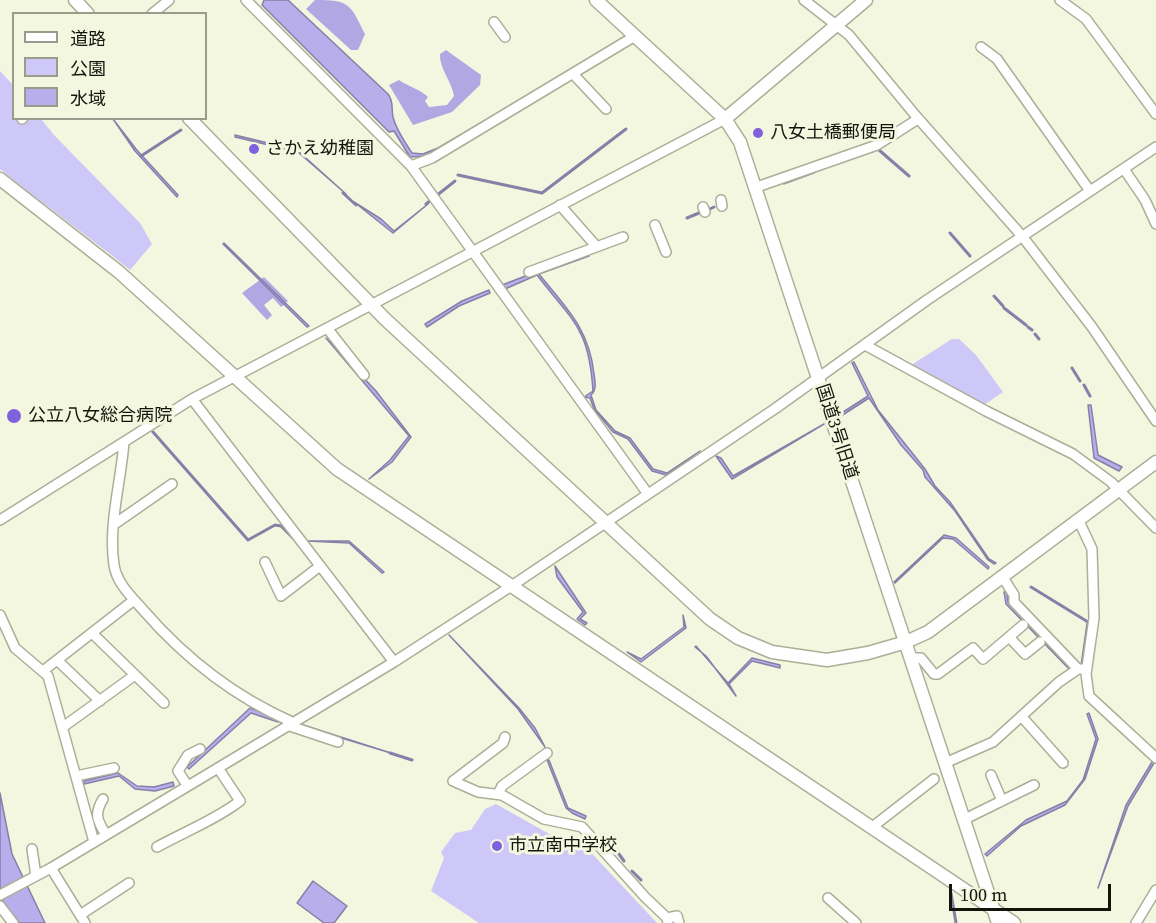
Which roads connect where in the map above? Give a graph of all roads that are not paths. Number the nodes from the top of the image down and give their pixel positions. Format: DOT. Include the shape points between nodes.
graph roads {
  1 [pos="75,0"];
  2 [pos="169,0"];
  3 [pos="596,0"];
  4 [pos="804,0"];
  5 [pos="866,0"];
  6 [pos="1060,0"];
  7 [pos="251,2"];
  8 [pos="86,12"];
  9 [pos="154,12"];
  10 [pos="494,22"];
  11 [pos="838,24"];
  12 [pos="505,36"];
  13 [pos="635,36"];
  14 [pos="981,47"];
  15 [pos="574,75"];
  16 [pos="606,109"];
  17 [pos="1156,114"];
  18 [pos="918,118"];
  19 [pos="725,119"];
  20 [pos="191,120"];
  21 [pos="1156,147"];
  22 [pos="411,166"];
  23 [pos="1124,169"];
  24 [pos="0,178"];
  25 [pos="754,188"];
  26 [pos="1090,191"];
  27 [pos="560,205"];
  28 [pos="1156,224"];
  29 [pos="655,225"];
  30 [pos="1022,236"];
  31 [pos="623,237"];
  32 [pos="596,246"];
  33 [pos="472,252"];
  34 [pos="666,252"];
  35 [pos="529,272"];
  36 [pos="371,305"];
  37 [pos="327,328"];
  38 [pos="865,345"];
  39 [pos="364,375"];
  40 [pos="234,377"];
  41 [pos="818,378"];
  42 [pos="192,399"];
  43 [pos="1156,422"];
  44 [pos="124,442"];
  45 [pos="1156,462"];
  46 [pos="172,484"];
  47 [pos="1119,490"];
  48 [pos="648,494"];
  49 [pos="1078,519"];
  50 [pos="0,520"];
  51 [pos="116,523"];
  52 [pos="605,524"];
  53 [pos="1156,528"];
  54 [pos="265,562"];
  55 [pos="320,566"];
  56 [pos="1002,576"];
  57 [pos="513,585"];
  58 [pos="134,600"];
  59 [pos="0,615"];
  60 [pos="1023,625"];
  61 [pos="92,633"];
  62 [pos="1009,637"];
  63 [pos="906,642"];
  64 [pos="1040,642"];
  65 [pos="911,658"];
  66 [pos="57,660"];
  67 [pos="393,662"];
  68 [pos="1082,669"];
  69 [pos="43,671"];
  70 [pos="135,675"];
  71 [pos="100,701"];
  72 [pos="164,703"];
  73 [pos="1022,717"];
  74 [pos="290,724"];
  75 [pos="63,727"];
  76 [pos="505,737"];
  77 [pos="1156,741"];
  78 [pos="338,742"];
  79 [pos="200,749"];
  80 [pos="547,753"];
  81 [pos="1153,755"];
  82 [pos="945,763"];
  83 [pos="1063,763"];
  84 [pos="114,768"];
  85 [pos="218,768"];
  86 [pos="991,775"];
  87 [pos="76,776"];
  88 [pos="934,779"];
  89 [pos="187,785"];
  90 [pos="1034,785"];
  91 [pos="498,794"];
  92 [pos="103,799"];
  93 [pos="1002,801"];
  94 [pos="963,820"];
  95 [pos="871,828"];
  96 [pos="106,835"];
  97 [pos="94,842"];
  98 [pos="158,847"];
  99 [pos="32,849"];
  100 [pos="51,868"];
  101 [pos="36,876"];
  102 [pos="129,883"];
  103 [pos="1156,890"];
  104 [pos="0,895"];
  105 [pos="828,898"];
  106 [pos="0,906"];
  107 [pos="993,910"];
  108 [pos="83,919"];
  109 [pos="668,920"];
  110 [pos="13,923"];
  111 [pos="679,923"];
  112 [pos="856,923"];
  113 [pos="998,923"];
  114 [pos="1014,923"];
  115 [pos="1136,923"];
  1 -- 8 [label="street"];
  2 -- 9 [label="street"];
  3 -- 13 [label="street, 国道3号旧道"];
  4 -- 11 [label="street"];
  5 -- 11 [label="street"];
  6 -- 17 [label="street" via="1086,19"];
  7 -- 22 [label="street"];
  10 -- 12 [label="street"];
  11 -- 18 [label="street"];
  11 -- 19 [label="street"];
  13 -- 15 [label="street"];
  13 -- 19 [label="street, 国道3号旧道"];
  14 -- 26 [label="street" via="997,59"];
  15 -- 16 [label="street"];
  15 -- 22 [label="street" via="432,158"];
  18 -- 25 [label="street" via="877,145"];
  18 -- 30 [label="street"];
  19 -- 25 [label="street, 国道3号旧道" via="740,142"];
  19 -- 27 [label="street"];
  20 -- 36 [label="street"];
  21 -- 23 [label="street"];
  22 -- 33 [label="street"];
  23 -- 26 [label="street"];
  23 -- 28 [label="street"];
  24 -- 40 [label="street" via="119,272"];
  25 -- 41 [label="street, 国道3号旧道"];
  26 -- 30 [label="street"];
  27 -- 32 [label="street"];
  27 -- 33 [label="street"];
  29 -- 34 [label="street"];
  30 -- 38 [label="street"];
  30 -- 43 [label="street" via="1092,327"];
  31 -- 32 [label="street"];
  32 -- 35 [label="street"];
  33 -- 36 [label="street"];
  33 -- 48 [label="street"];
  36 -- 37 [label="street"];
  36 -- 52 [label="street"];
  37 -- 39 [label="street"];
  37 -- 40 [label="street"];
  38 -- 41 [label="street"];
  38 -- 47 [label="street" via="1073,454"];
  40 -- 42 [label="street"];
  40 -- 57 [label="street" via="337,469"];
  41 -- 48 [label="street"];
  41 -- 63 [label="street, 国道3号旧道"];
  42 -- 44 [label="street"];
  42 -- 55 [label="street"];
  44 -- 50 [label="street"];
  44 -- 51 [label="street"];
  45 -- 47 [label="street"];
  46 -- 51 [label="street"];
  47 -- 49 [label="street"];
  47 -- 53 [label="street"];
  48 -- 52 [label="street"];
  49 -- 56 [label="street"];
  49 -- 68 [label="street" via="1092,549 1094,618"];
  51 -- 58 [label="street" via="114,567"];
  52 -- 57 [label="street"];
  52 -- 63 [label="street" via="710,619 738,638 772,652 827,660"];
  54 -- 55 [label="street" via="281,596"];
  55 -- 67 [label="street"];
  56 -- 63 [label="street" via="928,632"];
  56 -- 68 [label="street" via="1014,602"];
  57 -- 67 [label="street"];
  57 -- 95 [label="street"];
  58 -- 61 [label="street"];
  58 -- 74 [label="street" via="194,661 252,703"];
  59 -- 69 [label="street" via="15,648"];
  60 -- 62 [label="street"];
  61 -- 66 [label="street"];
  61 -- 70 [label="street"];
  62 -- 64 [label="street" via="1025,654"];
  62 -- 65 [label="street" via="983,659 973,648 938,674 921,658"];
  63 -- 65 [label="street, 国道3号旧道"];
  65 -- 82 [label="street, 国道3号旧道"];
  66 -- 69 [label="street"];
  66 -- 71 [label="street"];
  67 -- 74 [label="street"];
  68 -- 73 [label="street" via="1059,682"];
  68 -- 81 [label="street" via="1089,696"];
  69 -- 75 [label="street" via="48,676"];
  70 -- 71 [label="street"];
  70 -- 72 [label="street"];
  71 -- 75 [label="street"];
  73 -- 82 [label="street" via="993,742"];
  73 -- 83 [label="street"];
  74 -- 78 [label="street"];
  74 -- 85 [label="street"];
  75 -- 87 [label="street"];
  76 -- 91 [label="street" via="453,781 478,792"];
  77 -- 81 [label="street"];
  79 -- 89 [label="street" via="188,756 178,771"];
  80 -- 91 [label="street" via="502,786"];
  82 -- 94 [label="street, 国道3号旧道"];
  84 -- 87 [label="street"];
  85 -- 89 [label="street"];
  85 -- 98 [label="street" via="240,801 216,819 206,820"];
  86 -- 93 [label="street"];
  87 -- 97 [label="street"];
  88 -- 95 [label="street"];
  89 -- 96 [label="street"];
  90 -- 93 [label="street"];
  91 -- 109 [label="street" via="544,819 582,827"];
  92 -- 96 [label="street" via="96,810"];
  93 -- 94 [label="street"];
  94 -- 107 [label="street, 国道3号旧道"];
  95 -- 107 [label="street"];
  96 -- 97 [label="street"];
  97 -- 100 [label="street"];
  99 -- 101 [label="street"];
  100 -- 101 [label="street"];
  100 -- 108 [label="street"];
  101 -- 104 [label="street"];
  102 -- 108 [label="street"];
  103 -- 115 [label="street"];
  105 -- 112 [label="street"];
  106 -- 110 [label="street"];
  107 -- 113 [label="street, 国道3号旧道"];
  107 -- 114 [label="street"];
  109 -- 111 [label="street" via="677,916"];
}
